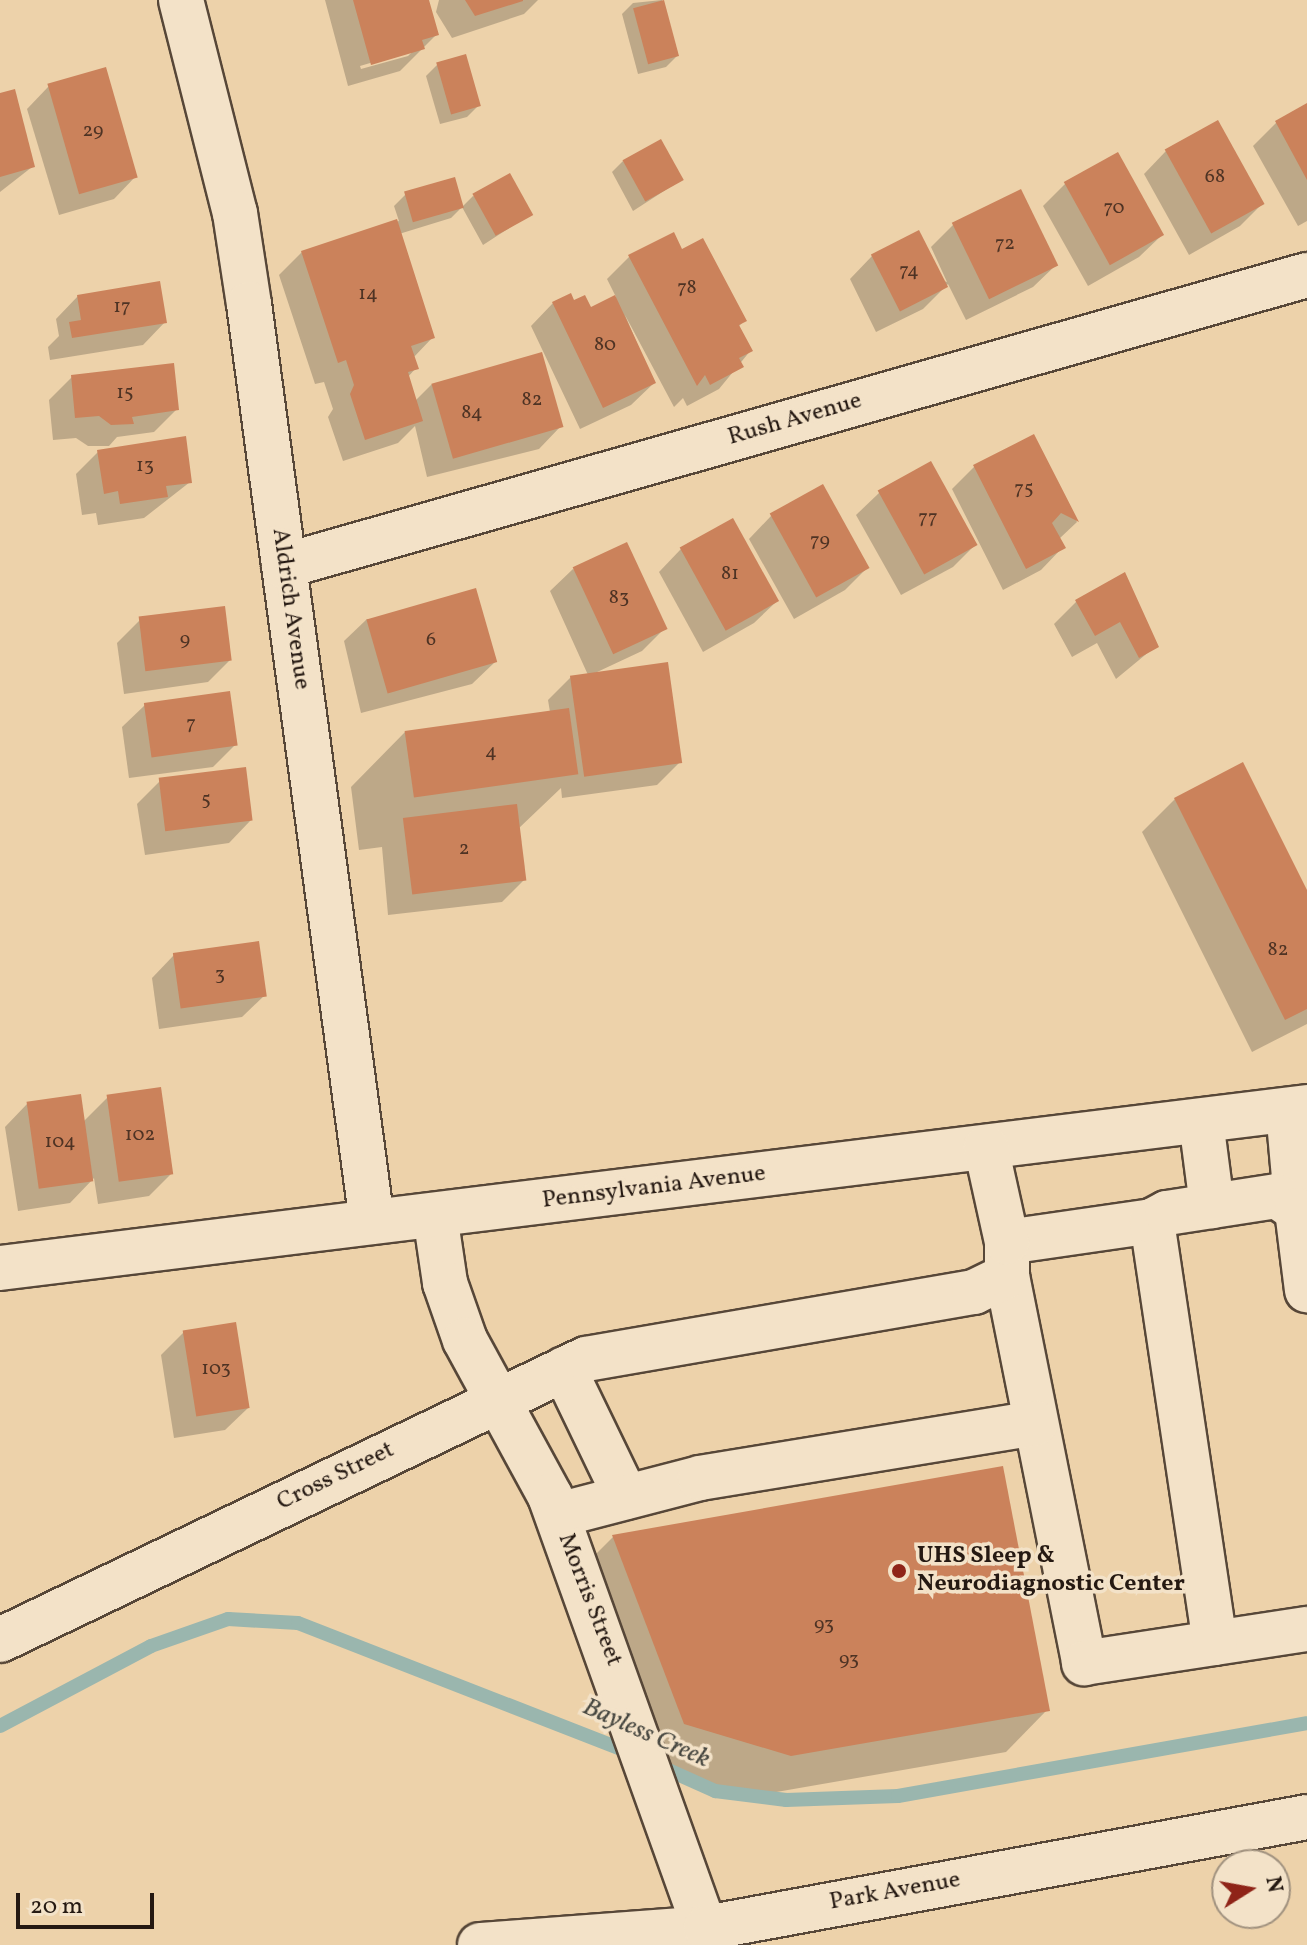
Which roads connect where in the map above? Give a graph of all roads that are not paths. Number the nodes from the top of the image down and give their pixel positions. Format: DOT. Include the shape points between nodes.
graph roads {
  1 [pos="181,0"];
  2 [pos="1307,275"];
  3 [pos="284,566"];
  4 [pos="1298,1108"];
  5 [pos="1201,1121"];
  6 [pos="986,1147"];
  7 [pos="1212,1206"];
  8 [pos="1297,1210"];
  9 [pos="435,1215"];
  10 [pos="1152,1221"];
  11 [pos="372,1222"];
  12 [pos="1007,1259"];
  13 [pos="0,1268"];
  14 [pos="1307,1290"];
  15 [pos="564,1369"];
  16 [pos="495,1400"];
  17 [pos="1036,1423"];
  18 [pos="626,1497"];
  19 [pos="558,1515"];
  20 [pos="1307,1629"];
  21 [pos="0,1640"];
  22 [pos="1215,1643"];
  23 [pos="1307,1817"];
  24 [pos="709,1937"];
  25 [pos="480,1945"];
  1 -- 3 [label="street, Aldrich Avenue" via="235,213"];
  2 -- 3 [label="street, Rush Avenue"];
  3 -- 11 [label="street, Aldrich Avenue"];
  4 -- 5 [label="street, Pennsylvania Avenue"];
  4 -- 8 [label="street"];
  5 -- 6 [label="street, Pennsylvania Avenue"];
  5 -- 7 [label="street"];
  6 -- 9 [label="street, Pennsylvania Avenue"];
  6 -- 12 [label="street"];
  7 -- 8 [label="street, Cross Street" via="1277,1196"];
  7 -- 10 [label="street, Cross Street"];
  8 -- 14 [label="street"];
  9 -- 11 [label="street, Pennsylvania Avenue"];
  9 -- 16 [label="street" via="445,1283 465,1340"];
  10 -- 12 [label="street, Cross Street"];
  10 -- 22 [label="street"];
  11 -- 13 [label="street, Pennsylvania Avenue"];
  12 -- 15 [label="street, Cross Street" via="974,1292 586,1359"];
  12 -- 17 [label="street"];
  15 -- 16 [label="street, Cross Street"];
  15 -- 18 [label="street"];
  16 -- 19 [label="street, Morris Street"];
  16 -- 21 [label="street, Cross Street"];
  17 -- 18 [label="street" via="700,1478"];
  17 -- 22 [label="street" via="1084,1663"];
  18 -- 19 [label="street"];
  19 -- 24 [label="street, Morris Street"];
  20 -- 22 [label="street"];
  23 -- 24 [label="street, Park Avenue"];
  24 -- 25 [label="street, Park Avenue"];
}
